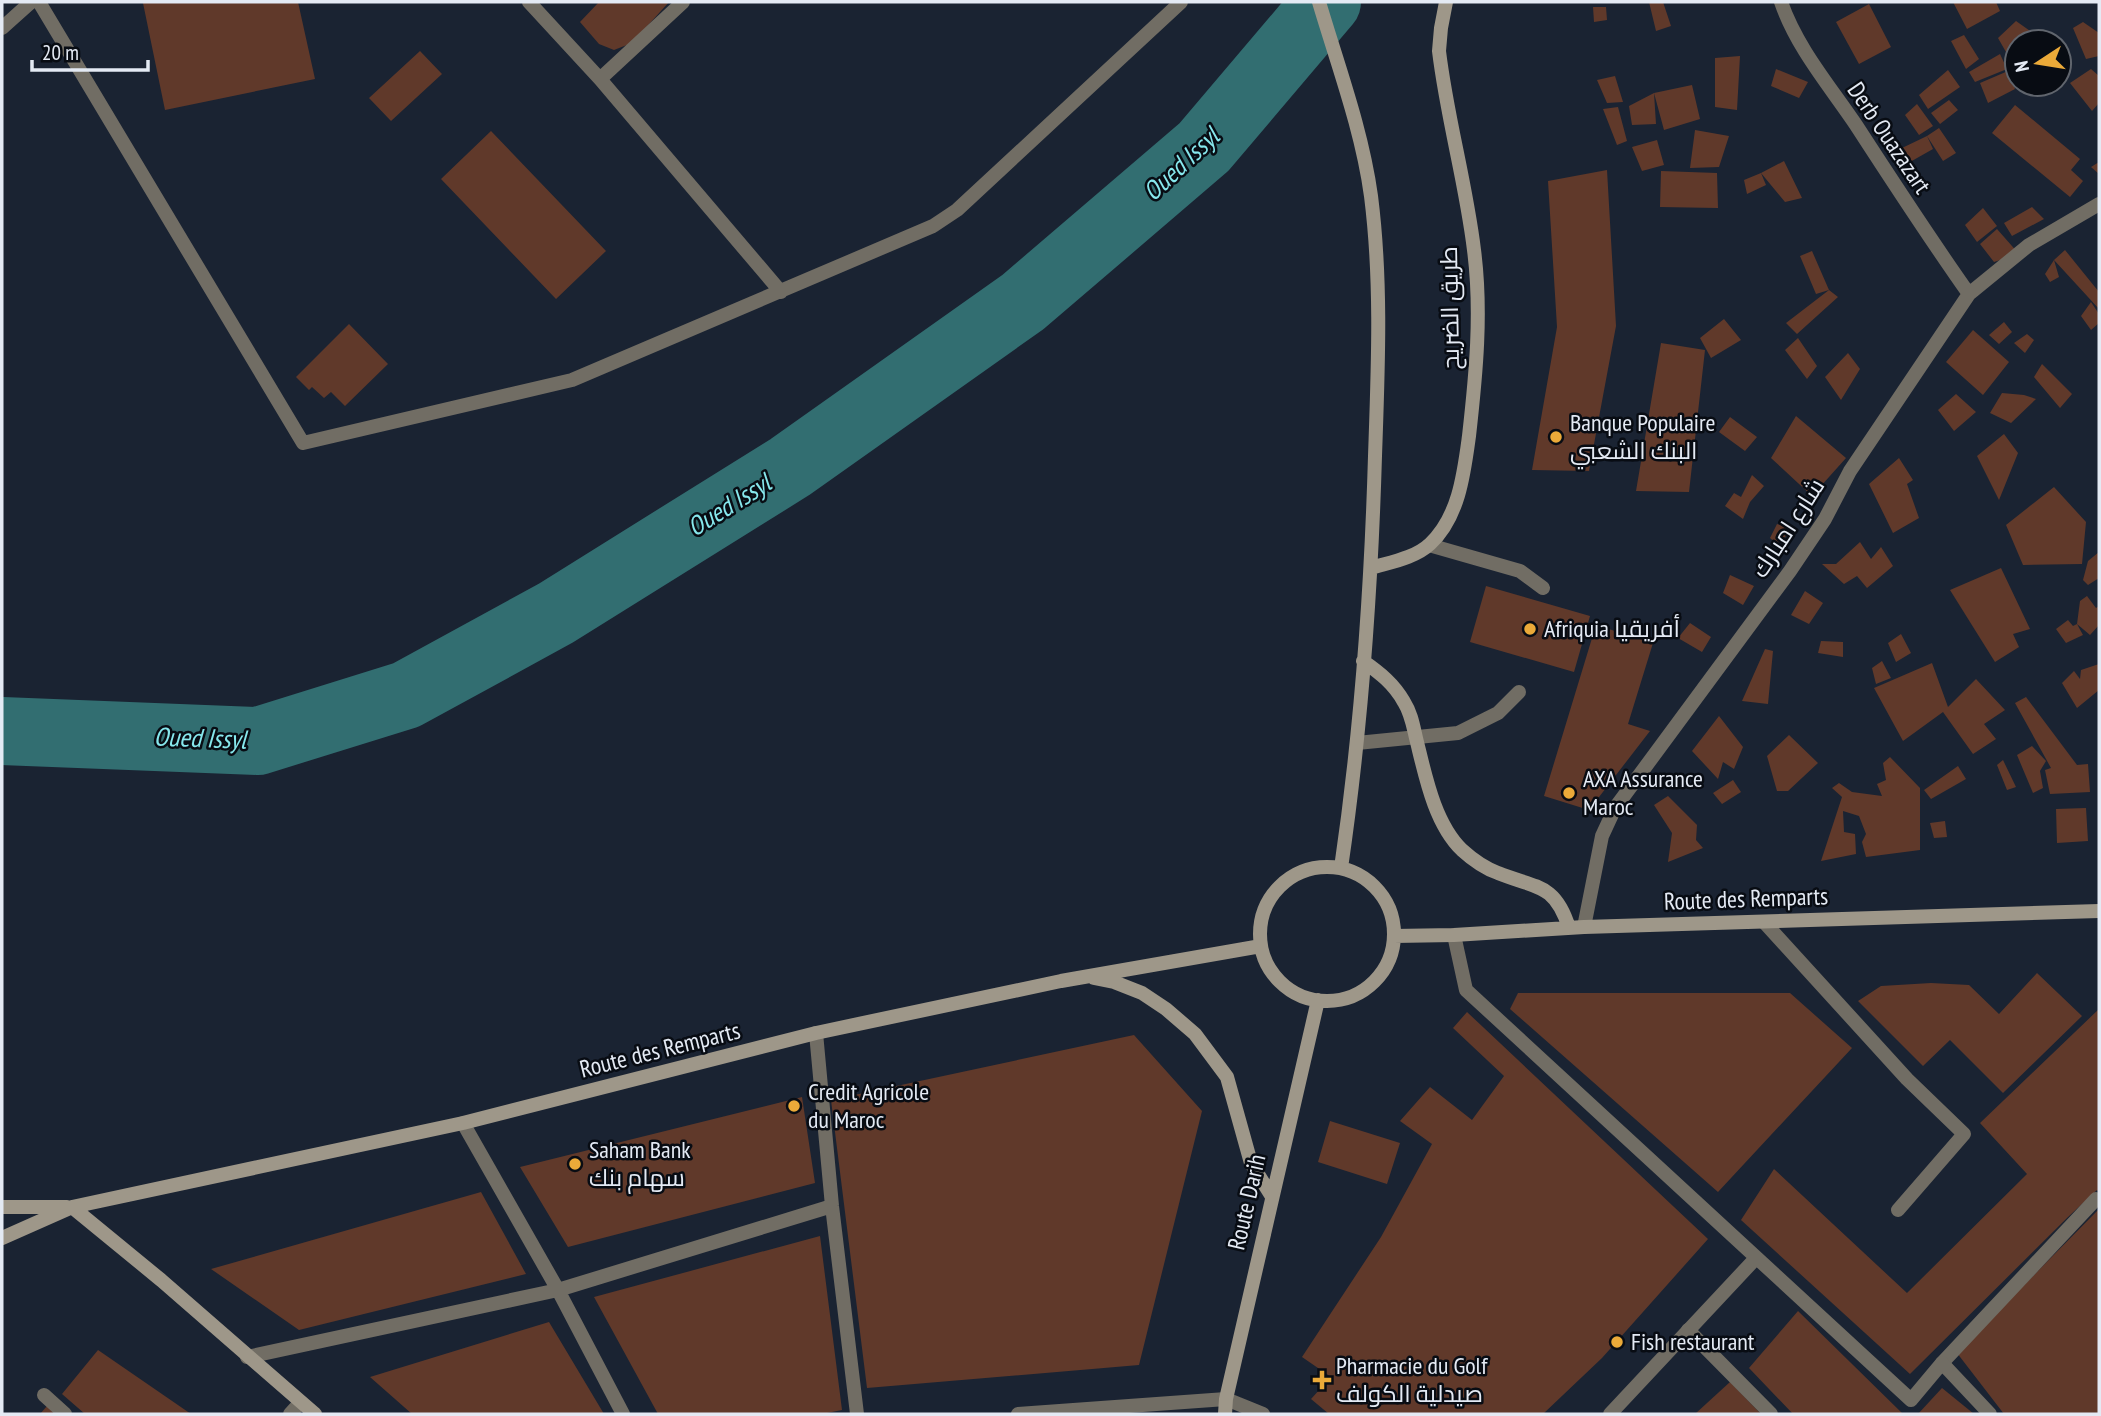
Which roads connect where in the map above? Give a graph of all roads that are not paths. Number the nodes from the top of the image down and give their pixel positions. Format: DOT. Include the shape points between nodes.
graph roads {
  1 [pos="31,2"];
  2 [pos="39,2"];
  3 [pos="529,2"];
  4 [pos="682,2"];
  5 [pos="1181,2"];
  6 [pos="1319,2"];
  7 [pos="1447,2"];
  8 [pos="1781,2"];
  9 [pos="2,28"];
  10 [pos="600,79"];
  11 [pos="2099,204"];
  12 [pos="781,292"];
  13 [pos="1969,294"];
  14 [pos="1429,545"];
  15 [pos="1371,568"];
  16 [pos="1543,588"];
  17 [pos="1363,662"];
  18 [pos="1518,692"];
  19 [pos="1416,737"];
  20 [pos="1357,743"];
  21 [pos="1341,868"];
  22 [pos="2099,911"];
  23 [pos="1764,922"];
  24 [pos="1584,927"];
  25 [pos="1569,928"];
  26 [pos="1454,935"];
  27 [pos="1394,936"];
  28 [pos="1261,946"];
  29 [pos="1086,976"];
  30 [pos="1318,1000"];
  31 [pos="816,1033"];
  32 [pos="463,1124"];
  33 [pos="1271,1195"];
  34 [pos="2096,1199"];
  35 [pos="832,1206"];
  36 [pos="2,1207"];
  37 [pos="72,1207"];
  38 [pos="1898,1210"];
  39 [pos="2,1238"];
  40 [pos="1756,1258"];
  41 [pos="558,1290"];
  42 [pos="1688,1330"];
  43 [pos="247,1357"];
  44 [pos="1942,1363"];
  45 [pos="44,1395"];
  46 [pos="1226,1398"];
  47 [pos="300,1403"];
  48 [pos="65,1414"];
  49 [pos="290,1414"];
  50 [pos="315,1414"];
  51 [pos="623,1414"];
  52 [pos="857,1414"];
  53 [pos="1018,1414"];
  54 [pos="1225,1414"];
  55 [pos="1264,1414"];
  56 [pos="1611,1414"];
  57 [pos="1770,1414"];
  58 [pos="1990,1414"];
  1 -- 9 [label="street"];
  2 -- 12 [label="street" via="303,443 572,380"];
  3 -- 10 [label="street"];
  4 -- 10 [label="street"];
  5 -- 12 [label="street" via="945,219"];
  6 -- 15 [label="main road" via="1356,125 1370,194 1379,313"];
  7 -- 14 [label="main road, طريق الضريح" via="1439,51 1473,239 1478,328 1460,491 1451,515"];
  8 -- 13 [label="street, Derb Ouazazart" via="1816,70"];
  10 -- 12 [label="street"];
  11 -- 13 [label="street, شارع امبارك" via="2029,245"];
  13 -- 24 [label="street, شارع امبارك" via="1850,471 1790,571 1615,808 1602,836"];
  14 -- 15 [label="main road, طريق الضريح"];
  14 -- 16 [label="street" via="1520,571"];
  15 -- 17 [label="main road"];
  17 -- 19 [label="main road" via="1397,690"];
  17 -- 20 [label="main road"];
  18 -- 19 [label="street" via="1497,713 1458,733"];
  19 -- 20 [label="street"];
  19 -- 25 [label="main road" via="1445,828 1460,848 1478,864 1549,893"];
  20 -- 21 [label="main road"];
  21 -- 27 [label="main road" via="1380,892"];
  21 -- 28 [label="main road" via="1304,871 1274,893 1265,909"];
  22 -- 23 [label="main road, Route des Remparts"];
  23 -- 24 [label="main road, Route des Remparts"];
  23 -- 38 [label="street" via="1907,1079 1964,1134"];
  24 -- 25 [label="main road, Route des Remparts"];
  25 -- 26 [label="main road, Route des Remparts"];
  26 -- 27 [label="main road, Route des Remparts"];
  26 -- 40 [label="street" via="1466,990"];
  27 -- 30 [label="main road" via="1383,971 1370,985 1355,995"];
  28 -- 29 [label="main road, Route des Remparts"];
  28 -- 30 [label="main road" via="1275,977 1301,996"];
  29 -- 31 [label="main road, Route des Remparts"];
  29 -- 33 [label="main road" via="1142,993 1195,1034 1227,1077 1251,1163"];
  30 -- 33 [label="main road, Route Darih"];
  31 -- 32 [label="main road, Route des Remparts"];
  31 -- 35 [label="street"];
  32 -- 37 [label="main road, Route des Remparts"];
  32 -- 41 [label="street"];
  33 -- 46 [label="main road, Route Darih"];
  34 -- 44 [label="street"];
  35 -- 41 [label="street"];
  35 -- 52 [label="street"];
  36 -- 37 [label="main road, Route des Remparts"];
  37 -- 39 [label="main road, Route des Remparts"];
  37 -- 43 [label="main road"];
  40 -- 42 [label="street"];
  40 -- 44 [label="street" via="1911,1400"];
  41 -- 43 [label="street"];
  41 -- 51 [label="street"];
  42 -- 56 [label="street"];
  42 -- 57 [label="street"];
  43 -- 47 [label="main road"];
  44 -- 58 [label="street"];
  45 -- 48 [label="street"];
  46 -- 53 [label="street"];
  46 -- 54 [label="main road, Route Darih"];
  46 -- 55 [label="street"];
  47 -- 49 [label="street"];
  47 -- 50 [label="main road"];
}
